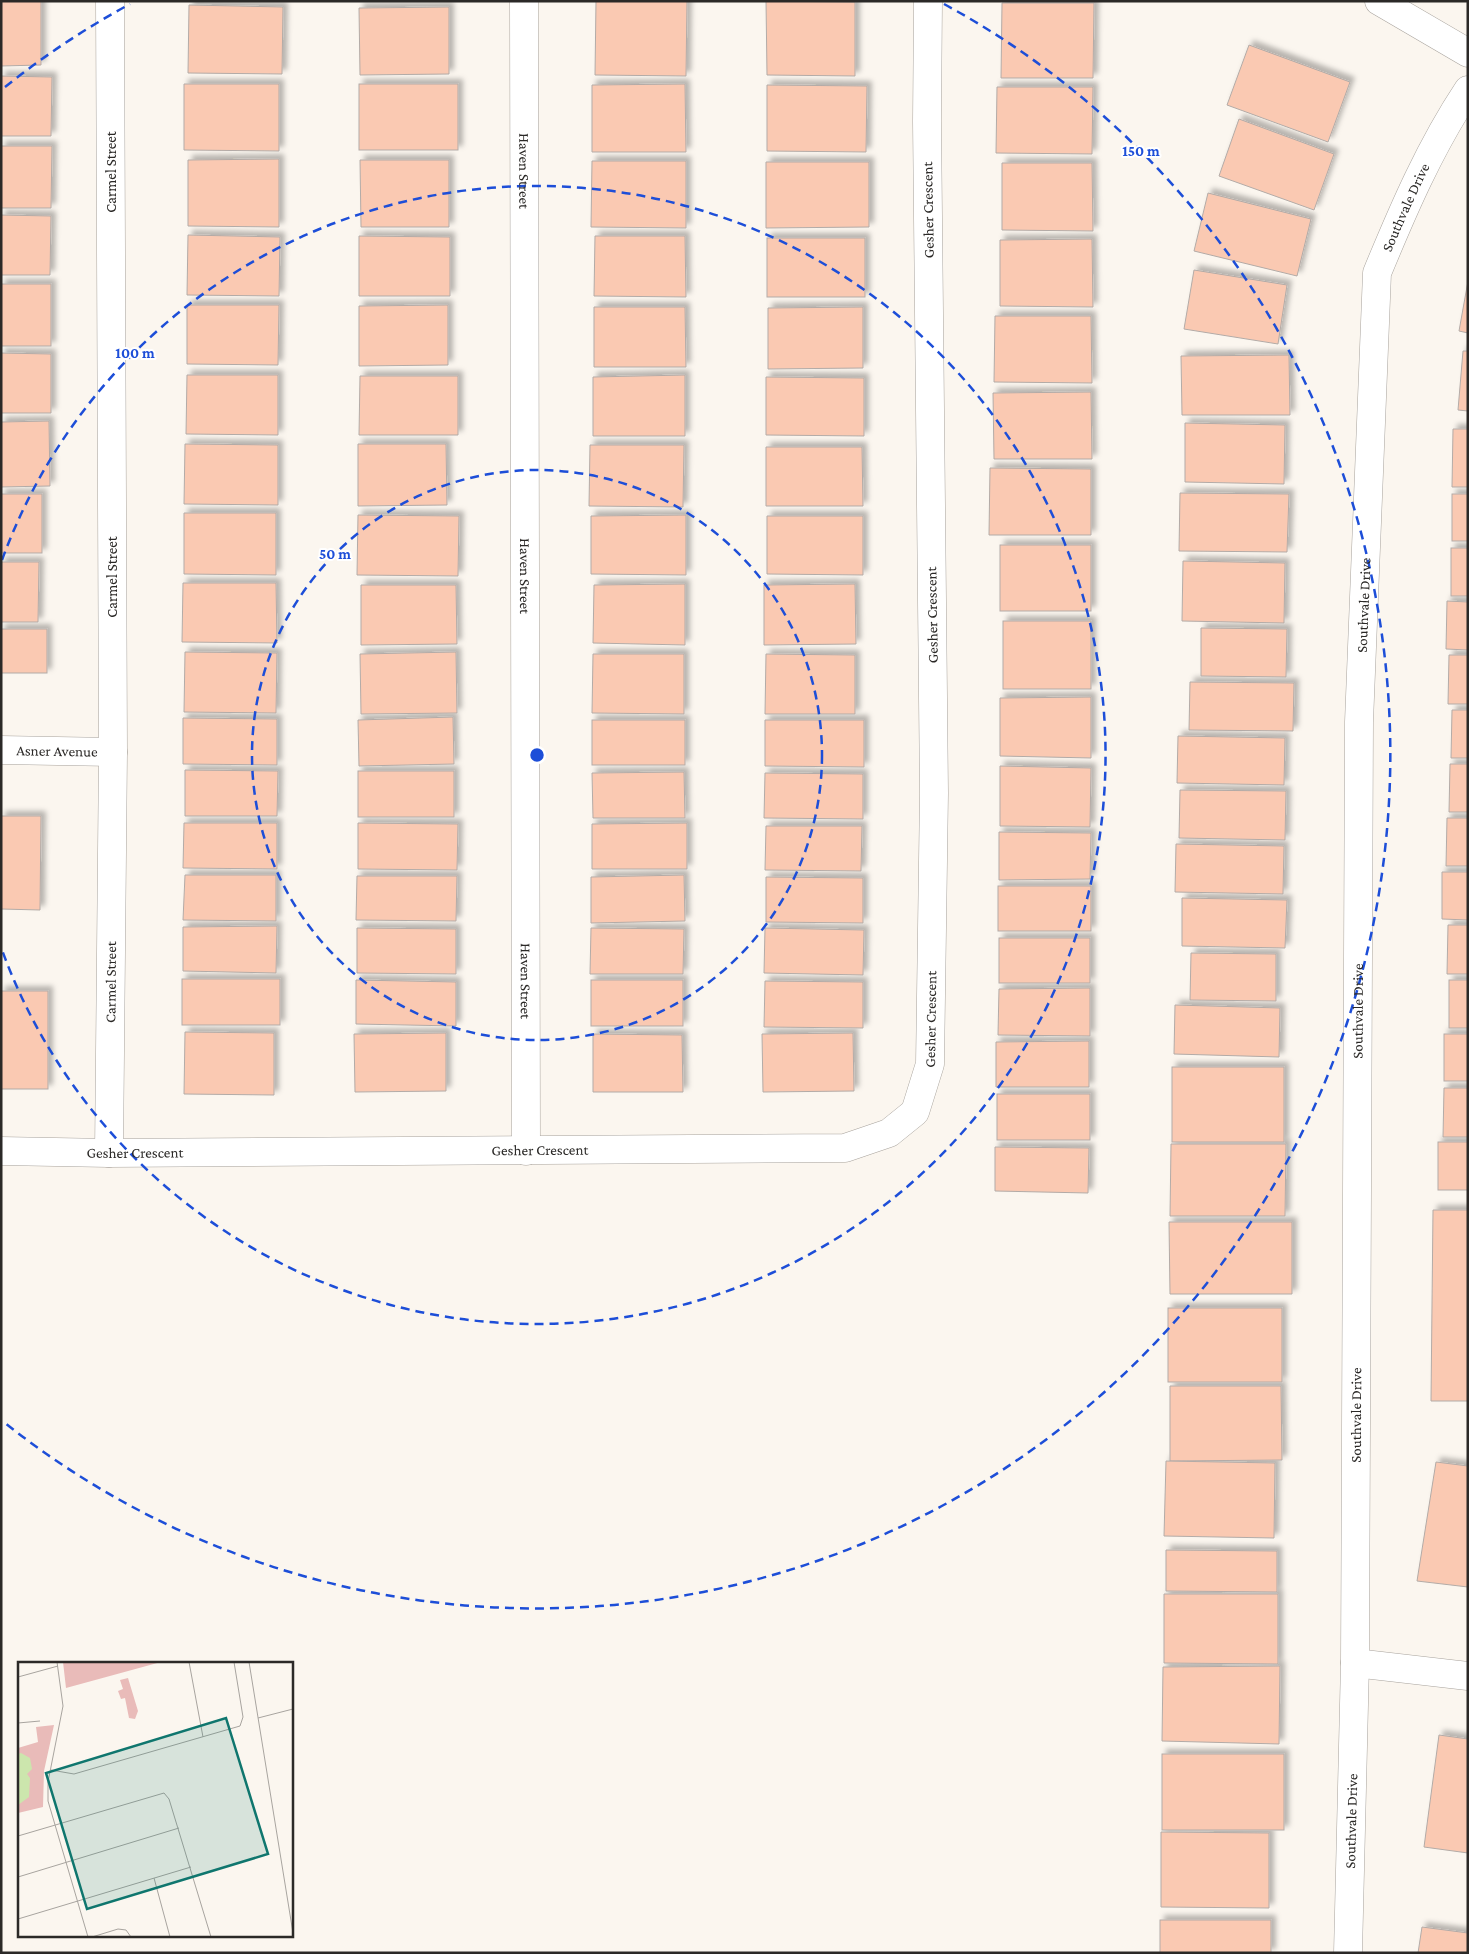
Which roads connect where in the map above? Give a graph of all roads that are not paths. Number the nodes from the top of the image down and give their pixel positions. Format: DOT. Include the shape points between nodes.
graph roads {
  1 [pos="110,1"];
  2 [pos="524,1"];
  3 [pos="928,1"];
  4 [pos="1379,1"];
  5 [pos="1468,52"];
  6 [pos="1468,90"];
  7 [pos="1,750"];
  8 [pos="113,752"];
  9 [pos="1,1151"];
  10 [pos="526,1151"];
  11 [pos="109,1153"];
  12 [pos="1355,1663"];
  13 [pos="1468,1676"];
  14 [pos="1348,1953"];
  1 -- 8 [label="street, Carmel Street"];
  2 -- 10 [label="street, Haven Street"];
  3 -- 10 [label="street, Gesher Crescent" via="934,793 930,1064 915,1112 889,1133 845,1148"];
  4 -- 5 [label="street"];
  6 -- 12 [label="street, Southvale Drive" via="1454,110 1403,209 1377,273 1359,722"];
  7 -- 8 [label="street, Asner Avenue"];
  8 -- 11 [label="street, Carmel Street"];
  9 -- 11 [label="street, Gesher Crescent"];
  10 -- 11 [label="street, Gesher Crescent"];
  12 -- 13 [label="street"];
  12 -- 14 [label="street, Southvale Drive"];
}
